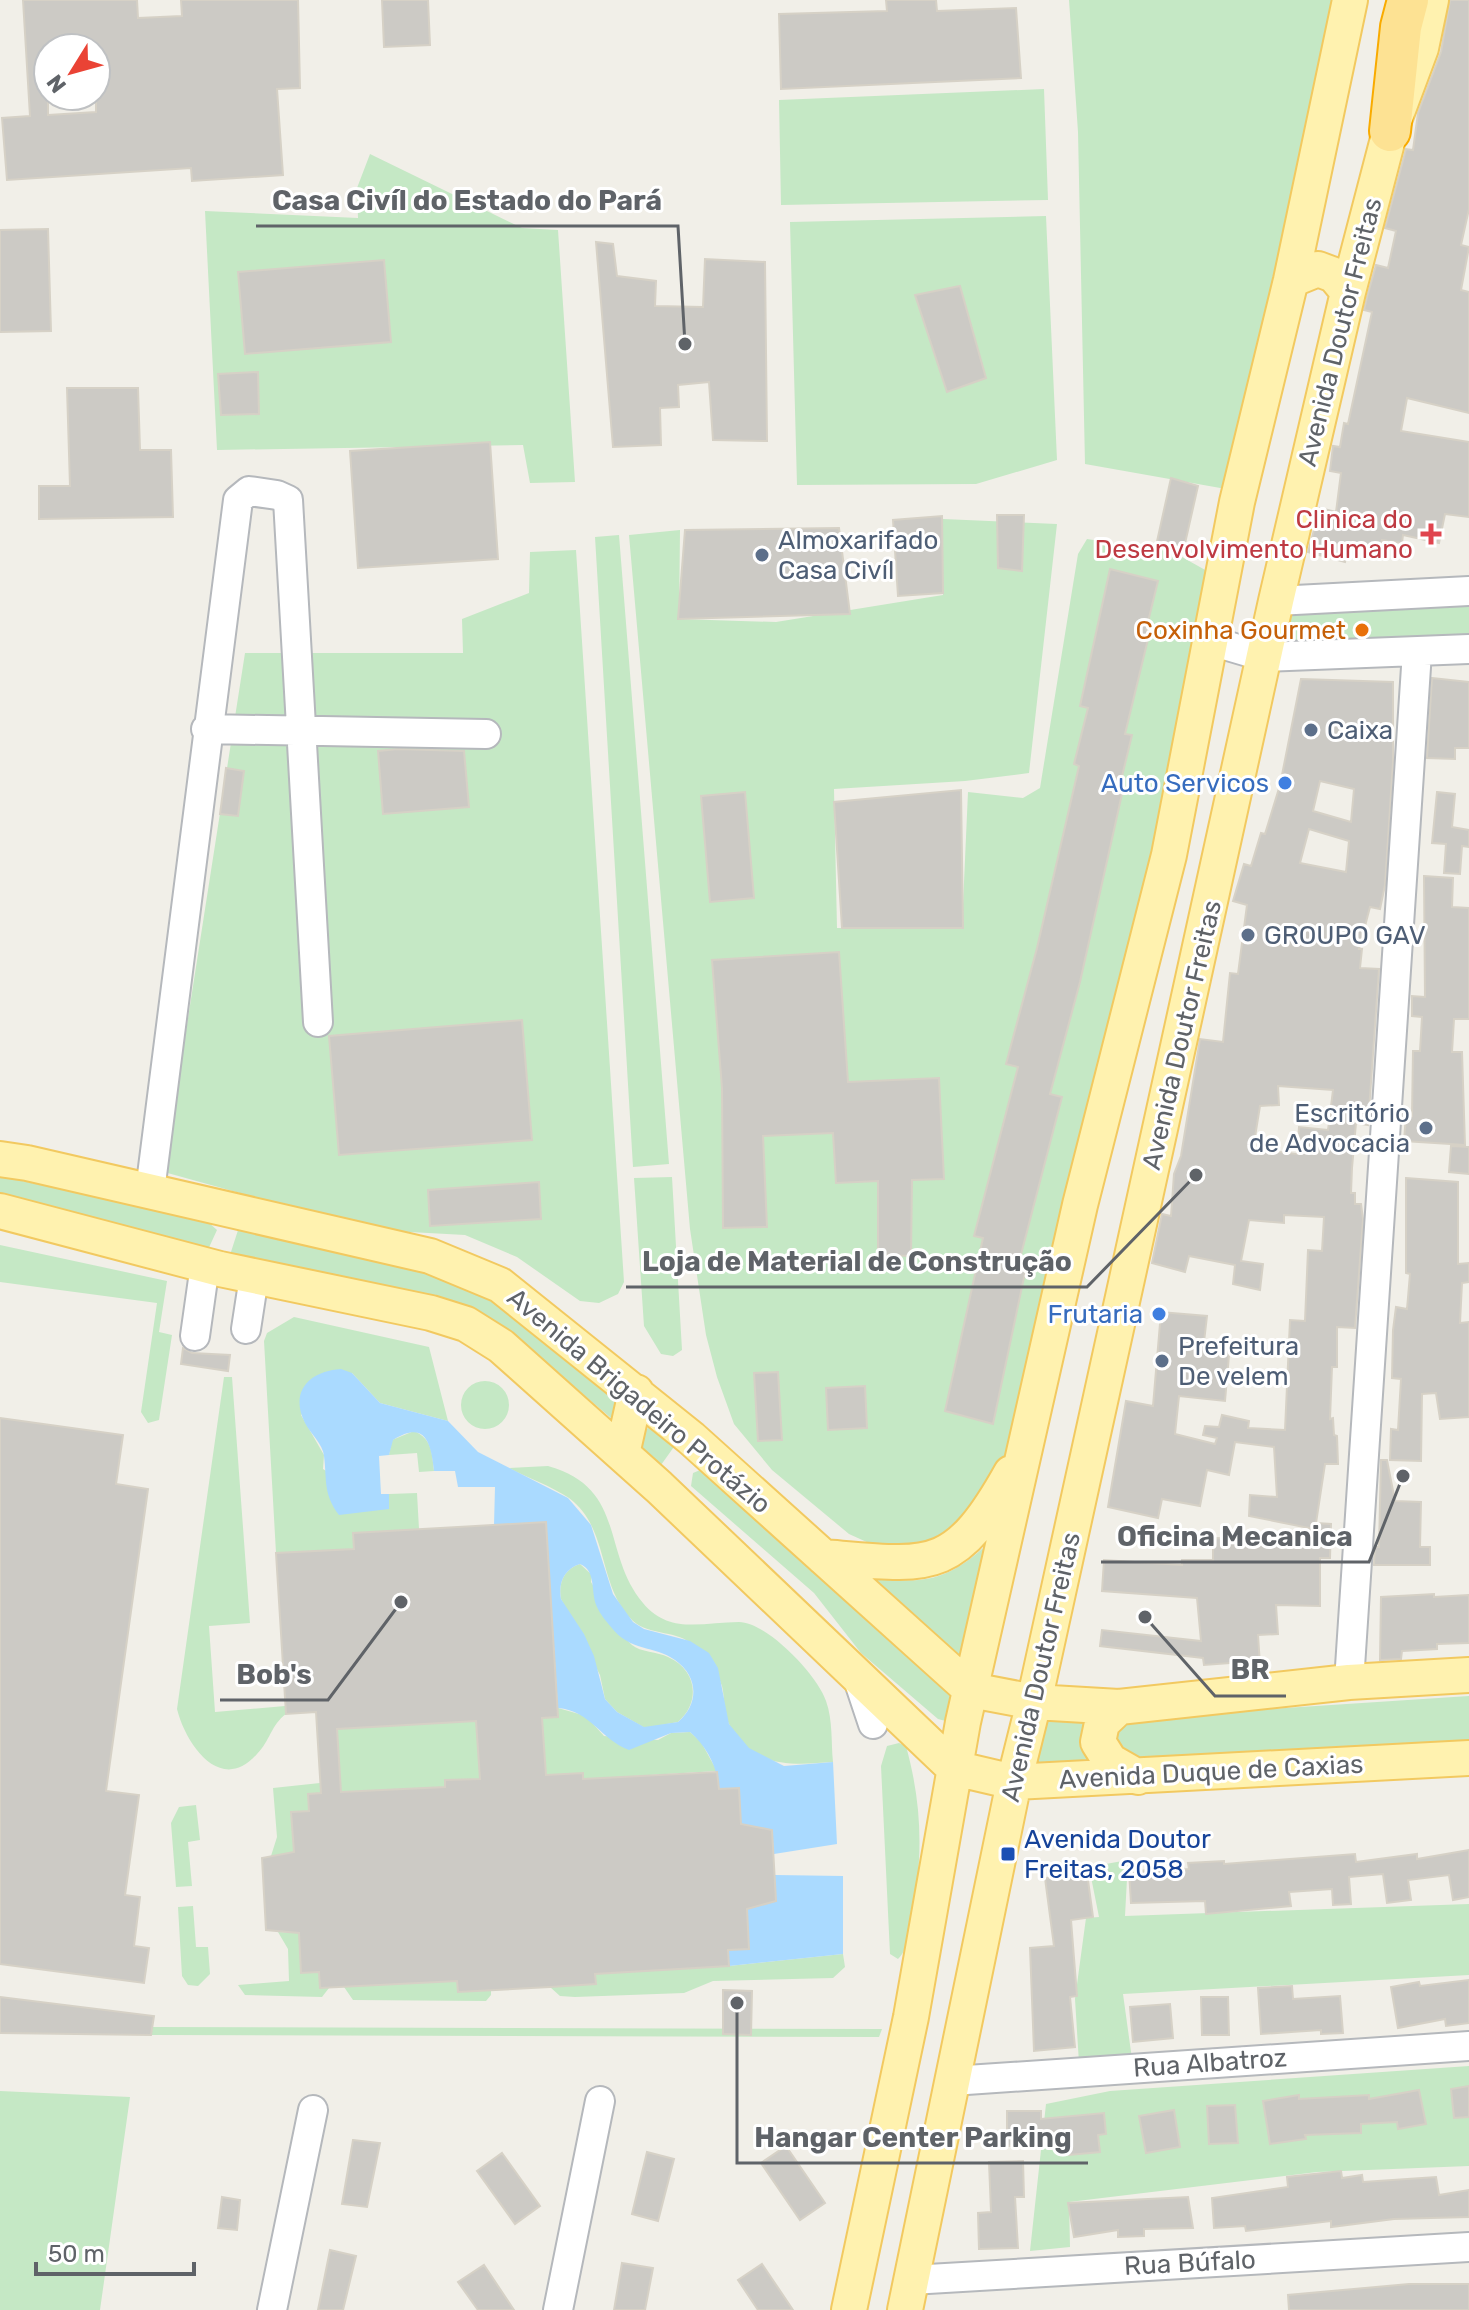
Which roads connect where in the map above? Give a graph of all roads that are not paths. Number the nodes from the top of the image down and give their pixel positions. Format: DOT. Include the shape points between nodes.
graph roads {
  1 [pos="1350,0"];
  2 [pos="1408,0"];
  3 [pos="1431,0"];
  4 [pos="1391,124"];
  5 [pos="1291,280"];
  6 [pos="1348,292"];
  7 [pos="1469,591"];
  8 [pos="1276,601"];
  9 [pos="1211,641"];
  10 [pos="1469,649"];
  11 [pos="1417,652"];
  12 [pos="1265,657"];
  13 [pos="206,729"];
  14 [pos="301,731"];
  15 [pos="486,734"];
  16 [pos="1169,855"];
  17 [pos="1219,867"];
  18 [pos="318,1022"];
  19 [pos="0,1159"];
  20 [pos="150,1191"];
  21 [pos="0,1211"];
  22 [pos="212,1267"];
  23 [pos="254,1277"];
  24 [pos="246,1329"];
  25 [pos="203,1338"];
  26 [pos="636,1392"];
  27 [pos="691,1438"];
  28 [pos="1026,1444"];
  29 [pos="622,1454"];
  30 [pos="659,1487"];
  31 [pos="823,1557"];
  32 [pos="855,1671"];
  33 [pos="1469,1675"];
  34 [pos="1349,1682"];
  35 [pos="971,1690"];
  36 [pos="1034,1702"];
  37 [pos="1119,1707"];
  38 [pos="873,1724"];
  39 [pos="1469,1758"];
  40 [pos="954,1768"];
  41 [pos="1138,1777"];
  42 [pos="1014,1782"];
  43 [pos="1469,2046"];
  44 [pos="952,2081"];
  45 [pos="600,2101"];
  46 [pos="313,2110"];
  47 [pos="1469,2247"];
  48 [pos="908,2295"];
  49 [pos="272,2310"];
  50 [pos="558,2310"];
  51 [pos="849,2310"];
  1 -- 5 [label="main road, Avenida Doutor Freitas"];
  2 -- 4 [label="highway"];
  3 -- 4 [label="main road, Avenida Doutor Freitas" via="1421,48"];
  4 -- 6 [label="main road, Avenida Doutor Freitas"];
  5 -- 6 [label="main road" via="1318,269 1334,275"];
  5 -- 9 [label="main road, Avenida Doutor Freitas" via="1237,502"];
  6 -- 8 [label="main road, Avenida Doutor Freitas"];
  7 -- 8 [label="street"];
  8 -- 12 [label="main road, Avenida Doutor Freitas"];
  9 -- 12 [label="street"];
  9 -- 16 [label="main road, Avenida Doutor Freitas"];
  10 -- 11 [label="street"];
  11 -- 12 [label="street"];
  11 -- 34 [label="street"];
  12 -- 17 [label="main road, Avenida Doutor Freitas"];
  13 -- 14 [label="street"];
  13 -- 14 [label="street" via="238,500 249,491 288,500"];
  13 -- 20 [label="street"];
  14 -- 15 [label="street"];
  14 -- 18 [label="street"];
  16 -- 17 [label="main road" via="1194,848"];
  16 -- 28 [label="main road, Avenida Doutor Freitas"];
  17 -- 36 [label="main road, Avenida Doutor Freitas"];
  19 -- 20 [label="main road, Avenida Brigadeiro Protázio"];
  20 -- 26 [label="main road, Avenida Brigadeiro Protázio" via="430,1256 500,1285"];
  21 -- 22 [label="main road, Avenida Brigadeiro Protázio"];
  22 -- 23 [label="main road, Avenida Brigadeiro Protázio"];
  22 -- 25 [label="street"];
  23 -- 24 [label="street"];
  23 -- 29 [label="main road, Avenida Brigadeiro Protázio" via="466,1324 501,1346"];
  26 -- 27 [label="main road, Avenida Brigadeiro Protázio"];
  26 -- 29 [label="main road"];
  27 -- 30 [label="main road"];
  27 -- 31 [label="main road, Avenida Brigadeiro Protázio"];
  28 -- 31 [label="main road" via="997,1498 970,1535 949,1551 929,1561 902,1564"];
  28 -- 35 [label="main road, Avenida Doutor Freitas"];
  29 -- 30 [label="main road, Avenida Brigadeiro Protázio"];
  30 -- 32 [label="main road, Avenida Brigadeiro Protázio"];
  31 -- 35 [label="main road, Avenida Brigadeiro Protázio"];
  32 -- 38 [label="street"];
  32 -- 40 [label="main road, Avenida Brigadeiro Protázio"];
  33 -- 34 [label="main road"];
  34 -- 37 [label="main road"];
  35 -- 36 [label="main road"];
  35 -- 40 [label="main road, Avenida Doutor Freitas"];
  36 -- 37 [label="main road"];
  36 -- 42 [label="main road, Avenida Doutor Freitas"];
  37 -- 41 [label="main road" via="1102,1723 1098,1742 1110,1761"];
  39 -- 41 [label="main road, Avenida Duque de Caxias"];
  40 -- 42 [label="main road, Avenida Duque de Caxias"];
  40 -- 51 [label="main road, Avenida Doutor Freitas" via="911,2017"];
  41 -- 42 [label="main road, Avenida Duque de Caxias"];
  42 -- 44 [label="main road, Avenida Doutor Freitas"];
  43 -- 44 [label="street, Rua Albatroz"];
  44 -- 48 [label="main road, Avenida Doutor Freitas"];
  45 -- 50 [label="street"];
  46 -- 49 [label="street"];
  47 -- 48 [label="street, Rua Búfalo"];
}
